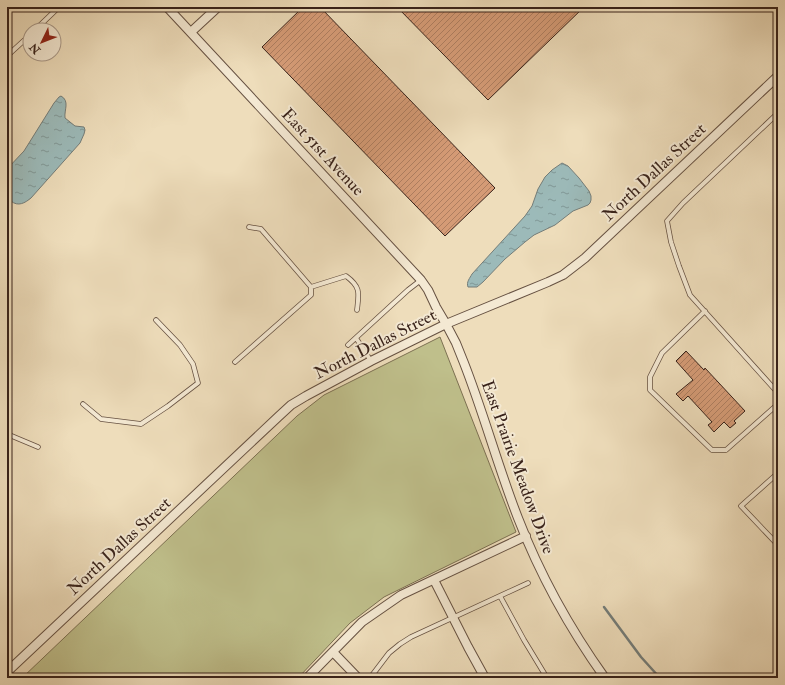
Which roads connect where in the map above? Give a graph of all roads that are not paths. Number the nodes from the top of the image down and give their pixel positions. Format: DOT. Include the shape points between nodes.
graph roads {
  1 [pos="59,7"];
  2 [pos="167,7"];
  3 [pos="218,7"];
  4 [pos="43,22"];
  5 [pos="191,32"];
  6 [pos="22,42"];
  7 [pos="7,56"];
  8 [pos="778,76"];
  9 [pos="778,113"];
  10 [pos="249,227"];
  11 [pos="421,280"];
  12 [pos="311,287"];
  13 [pos="357,310"];
  14 [pos="705,312"];
  15 [pos="156,320"];
  16 [pos="446,324"];
  17 [pos="356,338"];
  18 [pos="348,345"];
  19 [pos="371,361"];
  20 [pos="235,362"];
  21 [pos="778,393"];
  22 [pos="82,404"];
  23 [pos="778,404"];
  24 [pos="7,434"];
  25 [pos="38,447"];
  26 [pos="778,473"];
  27 [pos="526,536"];
  28 [pos="778,545"];
  29 [pos="434,580"];
  30 [pos="528,582"];
  31 [pos="500,596"];
  32 [pos="453,618"];
  33 [pos="333,652"];
  34 [pos="7,672"];
  35 [pos="307,678"];
  36 [pos="358,678"];
  37 [pos="370,678"];
  38 [pos="486,678"];
  39 [pos="547,678"];
  40 [pos="605,678"];
  1 -- 4 [label="lane"];
  2 -- 5 [label="street, East 51st Avenue"];
  3 -- 5 [label="street"];
  5 -- 11 [label="street, East 51st Avenue"];
  6 -- 7 [label="lane"];
  8 -- 16 [label="street, North Dallas Street" via="563,275"];
  9 -- 14 [label="lane" via="667,221 670,242 690,295"];
  10 -- 12 [label="lane" via="260,229"];
  11 -- 16 [label="street, East 51st Avenue"];
  11 -- 17 [label="lane"];
  12 -- 13 [label="lane" via="346,276 359,291"];
  12 -- 20 [label="lane" via="311,295"];
  14 -- 21 [label="lane"];
  14 -- 23 [label="lane" via="662,352 650,377 650,390 712,450 726,450"];
  15 -- 22 [label="lane" via="180,345 193,364 198,382 141,424 101,419"];
  16 -- 19 [label="street, North Dallas Street"];
  16 -- 27 [label="street, East Prairie Meadow Drive" via="468,372"];
  17 -- 18 [label="lane"];
  17 -- 19 [label="lane"];
  19 -- 34 [label="street, North Dallas Street" via="306,396 285,411"];
  24 -- 25 [label="lane"];
  26 -- 28 [label="lane" via="741,506"];
  27 -- 29 [label="street"];
  27 -- 40 [label="street, East Prairie Meadow Drive" via="560,606"];
  29 -- 32 [label="street"];
  29 -- 33 [label="street" via="401,595 362,622"];
  30 -- 31 [label="lane"];
  31 -- 32 [label="lane"];
  31 -- 39 [label="lane"];
  32 -- 37 [label="lane" via="400,644"];
  32 -- 38 [label="street"];
  33 -- 35 [label="street"];
  33 -- 36 [label="street"];
}
